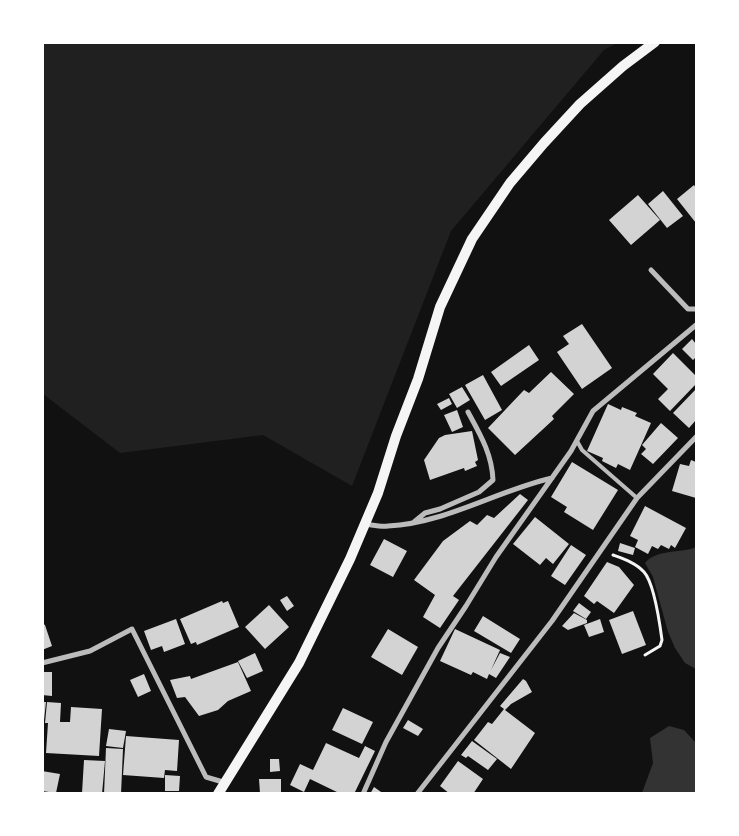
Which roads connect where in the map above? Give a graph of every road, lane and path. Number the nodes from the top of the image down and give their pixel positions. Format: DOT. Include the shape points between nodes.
graph roads {
  1 [pos="656,42"];
  2 [pos="651,270"];
  3 [pos="696,309"];
  4 [pos="696,325"];
  5 [pos="468,412"];
  6 [pos="696,437"];
  7 [pos="577,441"];
  8 [pos="552,478"];
  9 [pos="637,498"];
  10 [pos="413,523"];
  11 [pos="365,524"];
  12 [pos="601,550"];
  13 [pos="645,655"];
  14 [pos="42,663"];
  15 [pos="224,782"];
  16 [pos="218,794"];
  17 [pos="363,794"];
  18 [pos="417,794"];
  1 -- 11 [label="main road" via="580,104 510,183 472,239 440,307 418,379"];
  2 -- 3 [label="street" via="688,309"];
  4 -- 7 [label="street" via="593,412"];
  5 -- 10 [label="street" via="485,444 493,480 479,492 425,513"];
  6 -- 9 [label="street"];
  7 -- 8 [label="street"];
  7 -- 9 [label="lane" via="582,450"];
  8 -- 10 [label="street"];
  8 -- 17 [label="street" via="496,557 438,648 386,742"];
  9 -- 12 [label="street"];
  10 -- 11 [label="street" via="387,527"];
  11 -- 15 [label="main road" via="299,663"];
  12 -- 13 [label="path" via="631,562 645,572 652,588 662,640 660,646"];
  12 -- 18 [label="street" via="552,621"];
  14 -- 15 [label="street" via="90,650 132,630 206,777"];
  15 -- 16 [label="main road"];
}
